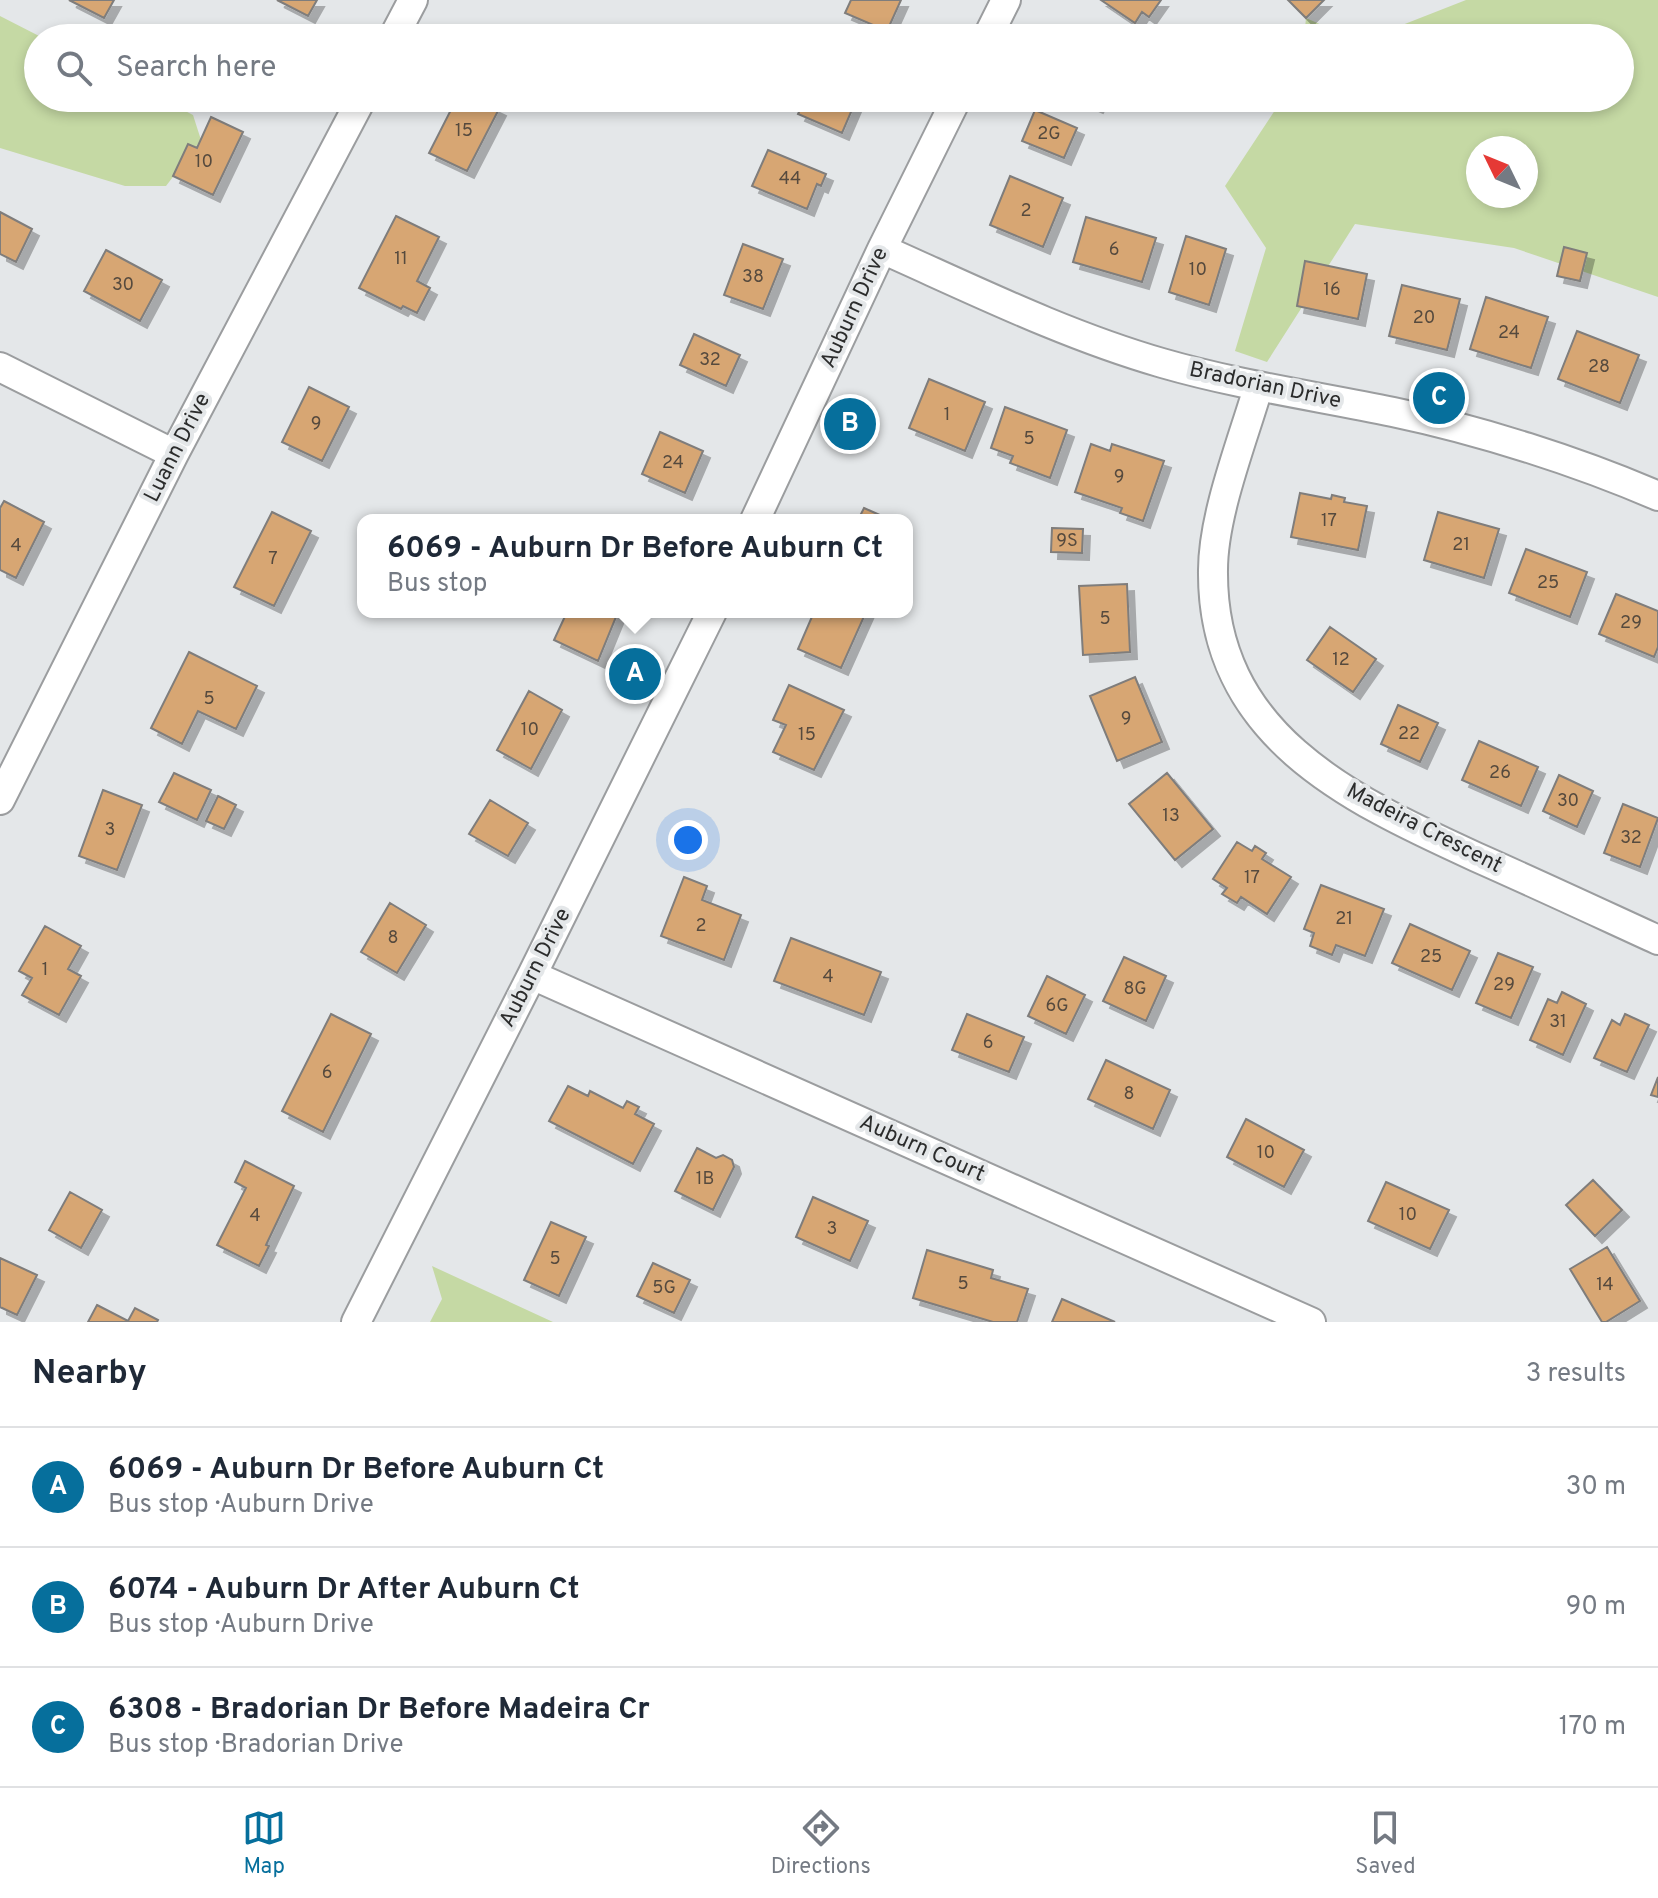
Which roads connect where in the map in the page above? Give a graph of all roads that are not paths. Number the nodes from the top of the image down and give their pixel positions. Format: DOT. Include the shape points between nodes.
graph roads {
  1 [pos="413,0"];
  2 [pos="1006,0"];
  3 [pos="400,24"];
  4 [pos="994,24"];
  5 [pos="355,112"];
  6 [pos="950,112"];
  7 [pos="882,249"];
  8 [pos="0,367"];
  9 [pos="1258,388"];
  10 [pos="174,454"];
  11 [pos="1658,496"];
  12 [pos="758,514"];
  13 [pos="709,618"];
  14 [pos="0,800"];
  15 [pos="1658,940"];
  16 [pos="532,975"];
  17 [pos="356,1322"];
  18 [pos="1311,1322"];
  1 -- 3 [label="street"];
  2 -- 4 [label="street"];
  5 -- 10 [label="street, Luann Drive"];
  6 -- 7 [label="street, Auburn Drive"];
  7 -- 9 [label="street, Bradorian Drive" via="1045,322 1161,363"];
  7 -- 12 [label="street, Auburn Drive"];
  8 -- 10 [label="street"];
  9 -- 11 [label="street, Bradorian Drive" via="1395,412 1529,449"];
  9 -- 15 [label="street, Madeira Crescent" via="1218,526 1213,567 1221,639 1258,715 1310,767 1401,823"];
  10 -- 14 [label="street, Luann Drive"];
  13 -- 16 [label="street, Auburn Drive"];
  16 -- 17 [label="street, Auburn Drive"];
  16 -- 18 [label="street, Auburn Court"];
}
